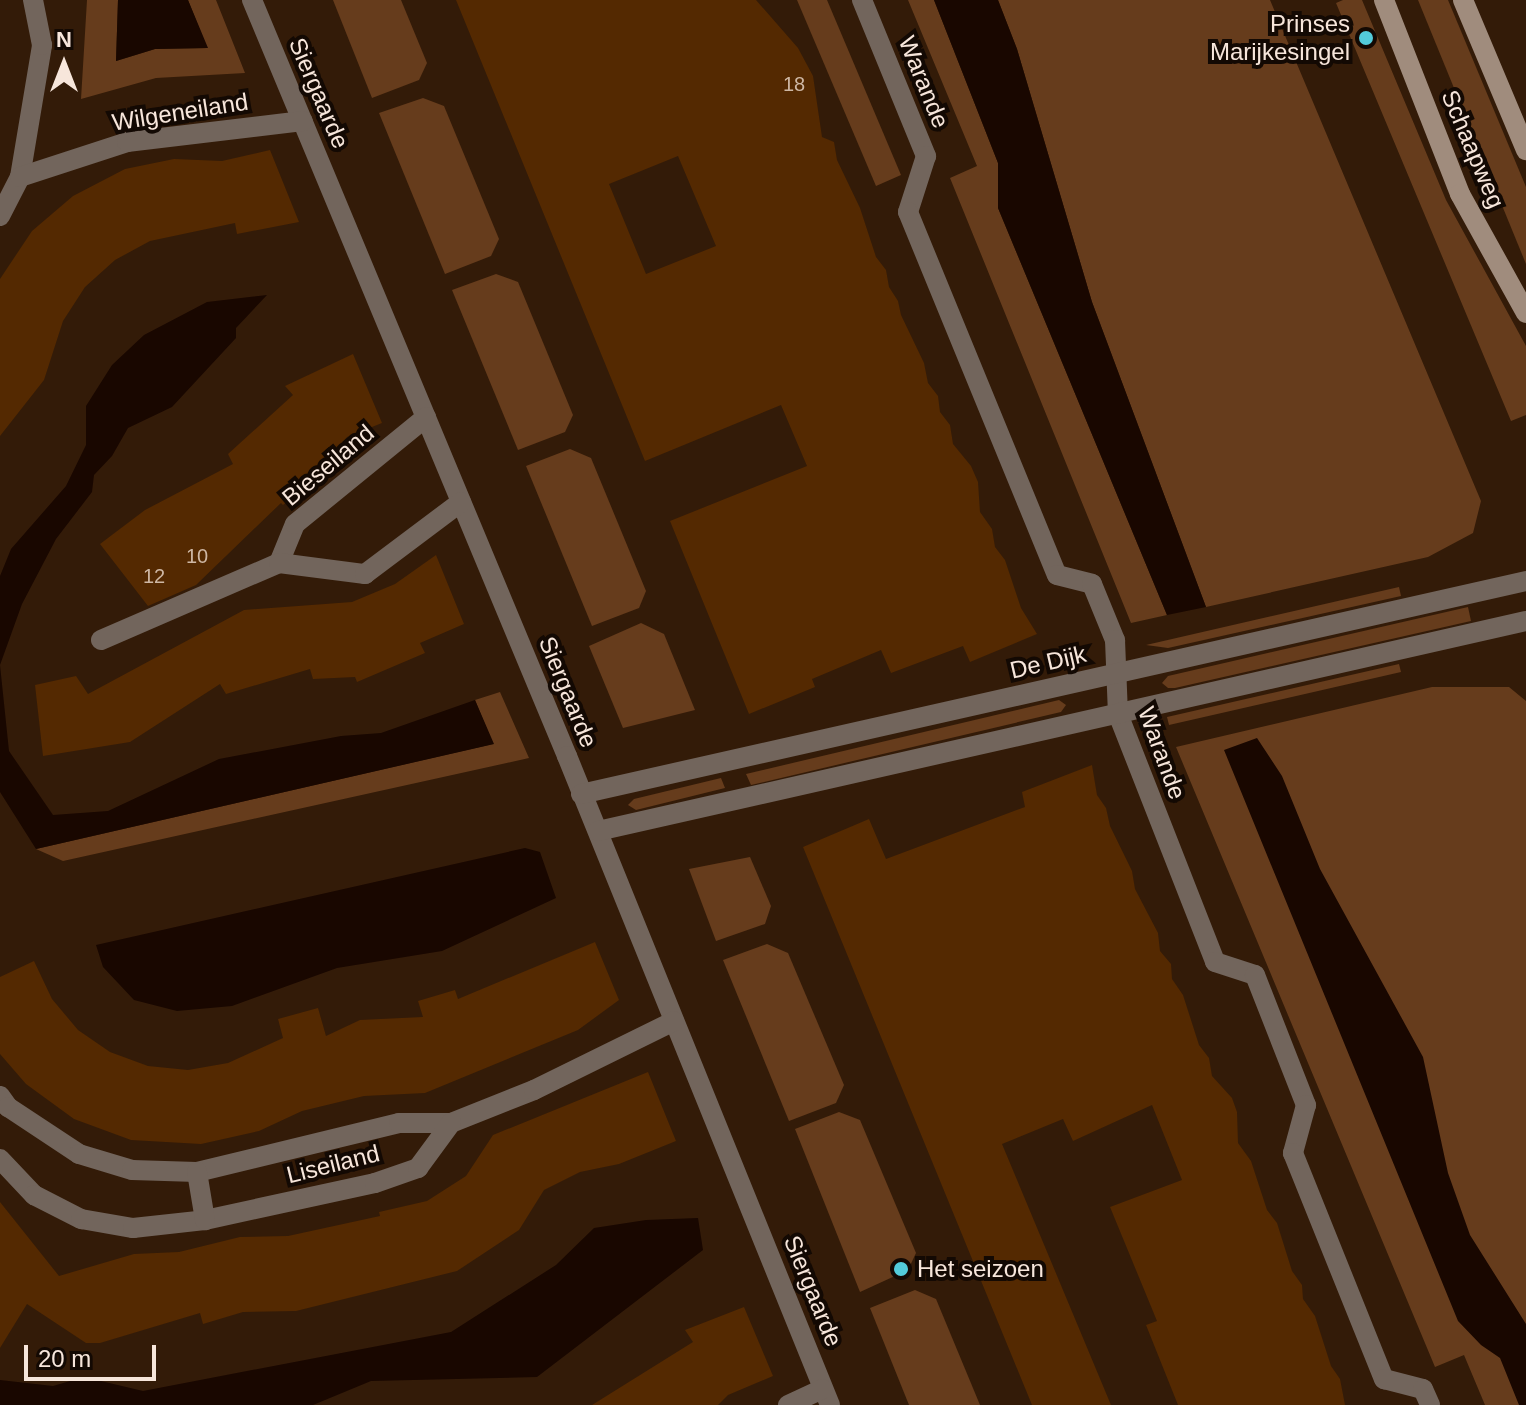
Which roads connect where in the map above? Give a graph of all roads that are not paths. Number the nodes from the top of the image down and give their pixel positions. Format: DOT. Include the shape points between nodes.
graph roads {
  1 [pos="33,0"];
  2 [pos="252,0"];
  3 [pos="862,0"];
  4 [pos="1384,0"];
  5 [pos="1463,0"];
  6 [pos="303,121"];
  7 [pos="1526,150"];
  8 [pos="20,177"];
  9 [pos="0,216"];
  10 [pos="1526,313"];
  11 [pos="426,417"];
  12 [pos="461,502"];
  13 [pos="279,563"];
  14 [pos="1526,581"];
  15 [pos="1526,621"];
  16 [pos="101,640"];
  17 [pos="1114,673"];
  18 [pos="1118,714"];
  19 [pos="581,794"];
  20 [pos="598,831"];
  21 [pos="674,1021"];
  22 [pos="3,1107"];
  23 [pos="451,1123"];
  24 [pos="0,1159"];
  25 [pos="197,1172"];
  26 [pos="205,1220"];
  27 [pos="827,1397"];
  28 [pos="788,1405"];
  29 [pos="1430,1405"];
  1 -- 8 [label="street" via="42,45"];
  2 -- 6 [label="street, Siergaarde"];
  3 -- 17 [label="street, Warande" via="926,156 908,212 1057,575 1092,584 1115,640"];
  4 -- 10 [label="street, Schaapweg" via="1460,194"];
  5 -- 7 [label="street, Schaapweg"];
  6 -- 8 [label="street, Wilgeneiland" via="127,142"];
  6 -- 11 [label="street, Siergaarde"];
  8 -- 9 [label="street"];
  11 -- 12 [label="street, Siergaarde"];
  11 -- 13 [label="street, Bieseiland" via="295,524"];
  12 -- 13 [label="street" via="365,574"];
  12 -- 19 [label="street, Siergaarde"];
  13 -- 16 [label="street"];
  14 -- 17 [label="street, De Dijk"];
  15 -- 18 [label="street"];
  17 -- 18 [label="street, Warande"];
  17 -- 19 [label="street, De Dijk"];
  18 -- 20 [label="street"];
  18 -- 29 [label="street, Warande" via="1215,962 1255,975 1261,989 1306,1105 1293,1153 1384,1379 1423,1389"];
  19 -- 20 [label="street, Siergaarde"];
  20 -- 21 [label="street, Siergaarde"];
  21 -- 23 [label="street, Liseiland" via="534,1090"];
  21 -- 27 [label="street, Siergaarde"];
  22 -- 25 [label="street, Liseiland" via="79,1154 132,1170"];
  23 -- 25 [label="street, Liseiland" via="399,1123"];
  23 -- 26 [label="street, Liseiland" via="418,1168 375,1183"];
  24 -- 26 [label="street, Liseiland" via="34,1195 81,1219 133,1228"];
  25 -- 26 [label="street"];
  27 -- 28 [label="street"];
}
